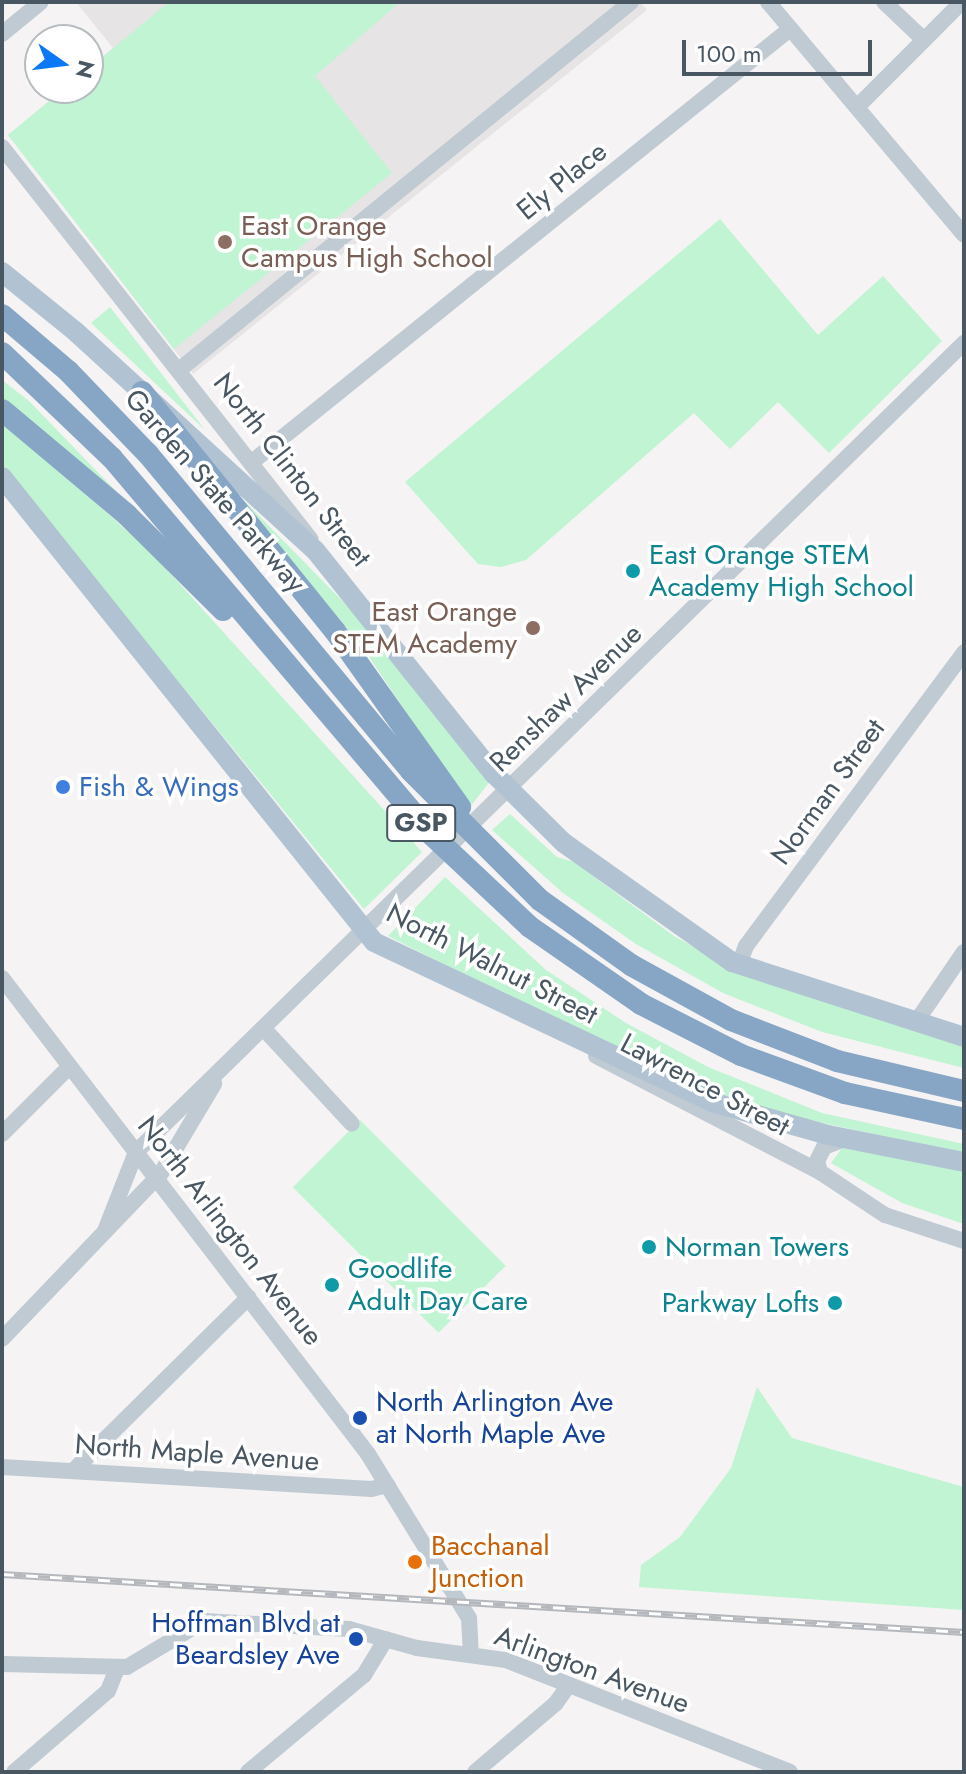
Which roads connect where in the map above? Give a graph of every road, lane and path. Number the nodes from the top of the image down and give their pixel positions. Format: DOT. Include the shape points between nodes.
graph roads {
  1 [pos="41,2"];
  2 [pos="631,2"];
  3 [pos="768,2"];
  4 [pos="884,2"];
  5 [pos="962,2"];
  6 [pos="790,29"];
  7 [pos="2,34"];
  8 [pos="924,40"];
  9 [pos="857,107"];
  10 [pos="2,147"];
  11 [pos="964,235"];
  12 [pos="2,272"];
  13 [pos="2,315"];
  14 [pos="964,343"];
  15 [pos="2,353"];
  16 [pos="179,370"];
  17 [pos="142,392"];
  18 [pos="2,410"];
  19 [pos="252,462"];
  20 [pos="2,477"];
  21 [pos="325,561"];
  22 [pos="964,652"];
  23 [pos="328,716"];
  24 [pos="508,790"];
  25 [pos="505,869"];
  26 [pos="364,932"];
  27 [pos="964,952"];
  28 [pos="739,965"];
  29 [pos="2,978"];
  30 [pos="526,1014"];
  31 [pos="916,1022"];
  32 [pos="264,1029"];
  33 [pos="964,1037"];
  34 [pos="237,1055"];
  35 [pos="69,1067"];
  36 [pos="964,1091"];
  37 [pos="168,1119"];
  38 [pos="964,1119"];
  39 [pos="352,1124"];
  40 [pos="185,1132"];
  41 [pos="2,1134"];
  42 [pos="846,1139"];
  43 [pos="136,1152"];
  44 [pos="964,1162"];
  45 [pos="820,1172"];
  46 [pos="157,1178"];
  47 [pos="105,1231"];
  48 [pos="964,1241"];
  49 [pos="249,1297"];
  50 [pos="2,1339"];
  51 [pos="2,1467"];
  52 [pos="73,1471"];
  53 [pos="388,1485"];
  54 [pos="410,1522"];
  55 [pos="386,1639"];
  56 [pos="471,1655"];
  57 [pos="2,1664"];
  58 [pos="117,1669"];
  59 [pos="568,1686"];
  60 [pos="14,1772"];
  61 [pos="248,1772"];
  62 [pos="475,1772"];
  63 [pos="790,1772"];
  1 -- 7 [label="street"];
  2 -- 16 [label="street"];
  3 -- 6 [label="street"];
  4 -- 8 [label="street"];
  5 -- 8 [label="street"];
  6 -- 9 [label="street"];
  6 -- 19 [label="street, Ely Place"];
  8 -- 9 [label="street"];
  9 -- 11 [label="street"];
  10 -- 16 [label="street, North Clinton Street"];
  12 -- 17 [label="main road"];
  13 -- 25 [label="highway, Garden State Parkway / GSP" via="68,371 141,445 411,771"];
  14 -- 24 [label="street, Renshaw Avenue"];
  15 -- 23 [label="highway, Garden State Parkway / GSP" via="119,466"];
  16 -- 19 [label="street, North Clinton Street"];
  17 -- 21 [label="main road"];
  17 -- 25 [label="highway" via="335,631"];
  18 -- 23 [label="highway" via="150,537"];
  19 -- 21 [label="street, North Clinton Street"];
  20 -- 26 [label="main road, North Walnut Street"];
  21 -- 24 [label="main road, North Clinton Street"];
  22 -- 28 [label="street, Norman Street" via="746,946"];
  23 -- 38 [label="highway, Garden State Parkway / GSP" via="471,875 530,927 621,992 710,1041 802,1080"];
  24 -- 26 [label="street, Renshaw Avenue"];
  24 -- 28 [label="main road, North Clinton Street" via="564,843 704,946"];
  25 -- 36 [label="highway, Garden State Parkway / GSP" via="602,946 731,1020 837,1061"];
  26 -- 30 [label="main road, North Walnut Street" via="381,946"];
  26 -- 32 [label="street, Renshaw Avenue"];
  27 -- 31 [label="street"];
  28 -- 31 [label="main road, North Clinton Street"];
  29 -- 35 [label="street, North Arlington Avenue"];
  30 -- 42 [label="main road, North Walnut Street" via="715,1103"];
  30 -- 45 [label="street, Lawrence Street" via="635,1078"];
  31 -- 33 [label="main road, North Clinton Street"];
  32 -- 34 [label="street, Renshaw Avenue"];
  32 -- 39 [label="street"];
  34 -- 37 [label="street, Renshaw Avenue"];
  34 -- 40 [label="street, Renshaw Avenue"];
  35 -- 41 [label="street"];
  35 -- 43 [label="street, North Arlington Avenue"];
  37 -- 40 [label="street"];
  37 -- 43 [label="street, Renshaw Avenue"];
  40 -- 46 [label="street, Renshaw Avenue"];
  42 -- 44 [label="main road, North Walnut Street"];
  42 -- 45 [label="street, Lawrence Street" via="824,1147 817,1161"];
  43 -- 46 [label="street, North Arlington Avenue"];
  43 -- 47 [label="street, Renshaw Avenue"];
  45 -- 48 [label="street, Lawrence Street" via="885,1215"];
  46 -- 47 [label="street, Renshaw Avenue"];
  46 -- 49 [label="street, North Arlington Avenue"];
  47 -- 50 [label="street, Renshaw Avenue"];
  49 -- 52 [label="street"];
  49 -- 53 [label="street, North Arlington Avenue"];
  51 -- 52 [label="street, North Maple Avenue"];
  52 -- 53 [label="street, North Maple Avenue" via="371,1489"];
  53 -- 54 [label="street, North Arlington Avenue"];
  54 -- 56 [label="street, Arlington Avenue" via="469,1618"];
  55 -- 56 [label="street"];
  55 -- 58 [label="street" via="337,1628 204,1621 141,1661"];
  55 -- 61 [label="street" via="364,1675"];
  56 -- 59 [label="street, Arlington Avenue" via="506,1660"];
  57 -- 58 [label="street"];
  58 -- 60 [label="street" via="108,1691"];
  59 -- 62 [label="street" via="556,1703"];
  59 -- 63 [label="street, Arlington Avenue"];
}
